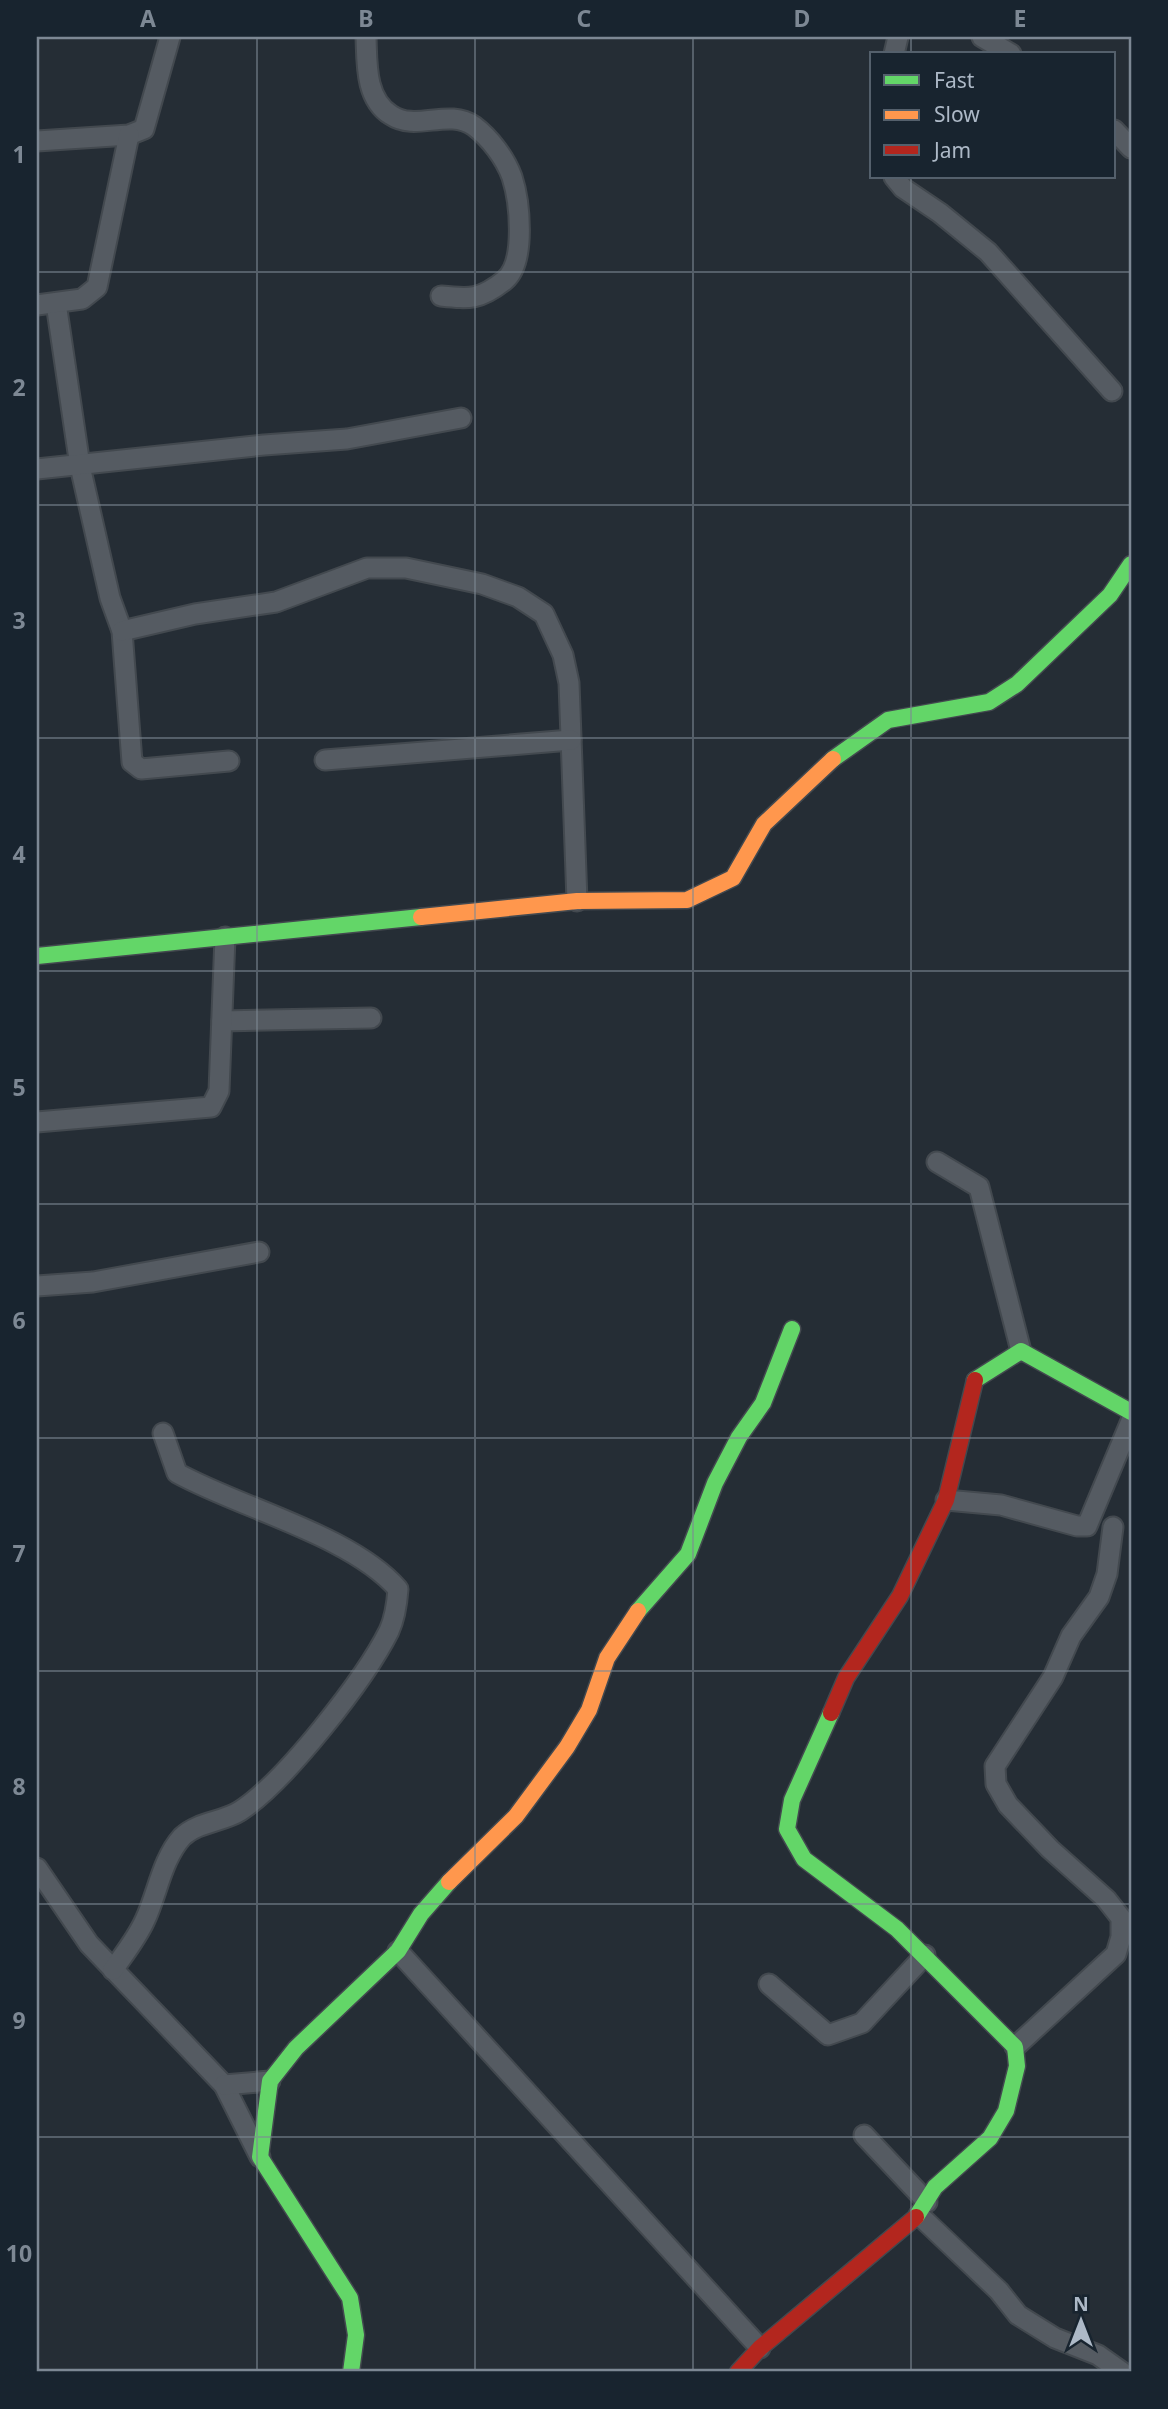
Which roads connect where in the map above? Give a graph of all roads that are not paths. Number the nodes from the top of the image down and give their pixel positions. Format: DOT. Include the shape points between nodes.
graph roads {
  1 [pos="170,37"];
  2 [pos="366,37"];
  3 [pos="982,37"];
  4 [pos="1008,52"];
  5 [pos="1116,132"];
  6 [pos="129,135"];
  7 [pos="37,141"];
  8 [pos="1131,148"];
  9 [pos="895,178"];
  10 [pos="440,296"];
  11 [pos="46,304"];
  12 [pos="1112,391"];
  13 [pos="461,418"];
  14 [pos="80,466"];
  15 [pos="37,469"];
  16 [pos="1131,564"];
  17 [pos="122,631"];
  18 [pos="571,740"];
  19 [pos="326,760"];
  20 [pos="229,761"];
  21 [pos="577,901"];
  22 [pos="226,937"];
  23 [pos="37,956"];
  24 [pos="371,1018"];
  25 [pos="222,1021"];
  26 [pos="37,1122"];
  27 [pos="937,1162"];
  28 [pos="259,1252"];
  29 [pos="37,1286"];
  30 [pos="792,1329"];
  31 [pos="1021,1351"];
  32 [pos="1131,1412"];
  33 [pos="1131,1421"];
  34 [pos="163,1433"];
  35 [pos="947,1500"];
  36 [pos="1087,1527"];
  37 [pos="1122,1527"];
  38 [pos="37,1868"];
  39 [pos="1126,1921"];
  40 [pos="398,1951"];
  41 [pos="925,1955"];
  42 [pos="113,1970"];
  43 [pos="769,1984"];
  44 [pos="1015,2047"];
  45 [pos="270,2081"];
  46 [pos="224,2085"];
  47 [pos="864,2135"];
  48 [pos="260,2157"];
  49 [pos="923,2208"];
  50 [pos="760,2348"];
  51 [pos="741,2370"];
  52 [pos="351,2372"];
  53 [pos="1122,2372"];
  1 -- 6 [label="street" via="144,129"];
  2 -- 10 [label="street" via="368,78 375,98 390,115 406,121 457,118 475,127 501,154 512,178 520,223 511,275 472,299"];
  3 -- 4 [label="street"];
  5 -- 8 [label="street"];
  6 -- 7 [label="street"];
  6 -- 11 [label="street" via="97,287 82,299"];
  9 -- 12 [label="street" via="988,253"];
  11 -- 14 [label="street"];
  13 -- 14 [label="street" via="347,439"];
  14 -- 15 [label="street"];
  14 -- 17 [label="street"];
  16 -- 21 [label="street" via="1110,595 989,702 888,720 836,755 764,824 733,878 687,901"];
  17 -- 18 [label="street" via="276,602 367,568 406,568 482,584 519,597 544,614 564,655"];
  17 -- 20 [label="street" via="132,762 141,769 162,769"];
  18 -- 19 [label="street"];
  18 -- 21 [label="street"];
  21 -- 22 [label="street"];
  22 -- 23 [label="street"];
  22 -- 25 [label="street"];
  24 -- 25 [label="street"];
  25 -- 26 [label="street" via="219,1090 211,1107"];
  27 -- 31 [label="street" via="979,1187"];
  28 -- 29 [label="street" via="93,1282"];
  30 -- 40 [label="street" via="763,1403 715,1483 688,1554 644,1603 607,1658 589,1710 567,1747 516,1816 466,1862 421,1914"];
  31 -- 32 [label="street"];
  31 -- 35 [label="street" via="975,1379"];
  33 -- 36 [label="street"];
  34 -- 42 [label="street" via="177,1473 351,1553 387,1576 398,1589 397,1605 390,1629 365,1670 268,1788 239,1812 182,1837 145,1921"];
  35 -- 36 [label="street" via="1001,1505"];
  35 -- 41 [label="street" via="900,1596 846,1678 792,1800 787,1829 804,1859 897,1928"];
  36 -- 37 [label="street"];
  37 -- 39 [label="street" via="1099,1597 995,1766 996,1784 1008,1805"];
  38 -- 42 [label="street" via="89,1944"];
  39 -- 44 [label="street" via="1116,1954"];
  40 -- 45 [label="street" via="296,2048"];
  40 -- 50 [label="street"];
  41 -- 43 [label="street" via="862,2022 828,2035"];
  41 -- 44 [label="street"];
  42 -- 46 [label="street"];
  44 -- 49 [label="street" via="1017,2066 1006,2111 990,2138 935,2187"];
  45 -- 46 [label="street"];
  45 -- 48 [label="street"];
  46 -- 48 [label="street"];
  47 -- 49 [label="street"];
  48 -- 52 [label="street" via="350,2298 356,2319 356,2360"];
  49 -- 50 [label="street"];
  49 -- 53 [label="street" via="1018,2315"];
  50 -- 51 [label="street"];
}
